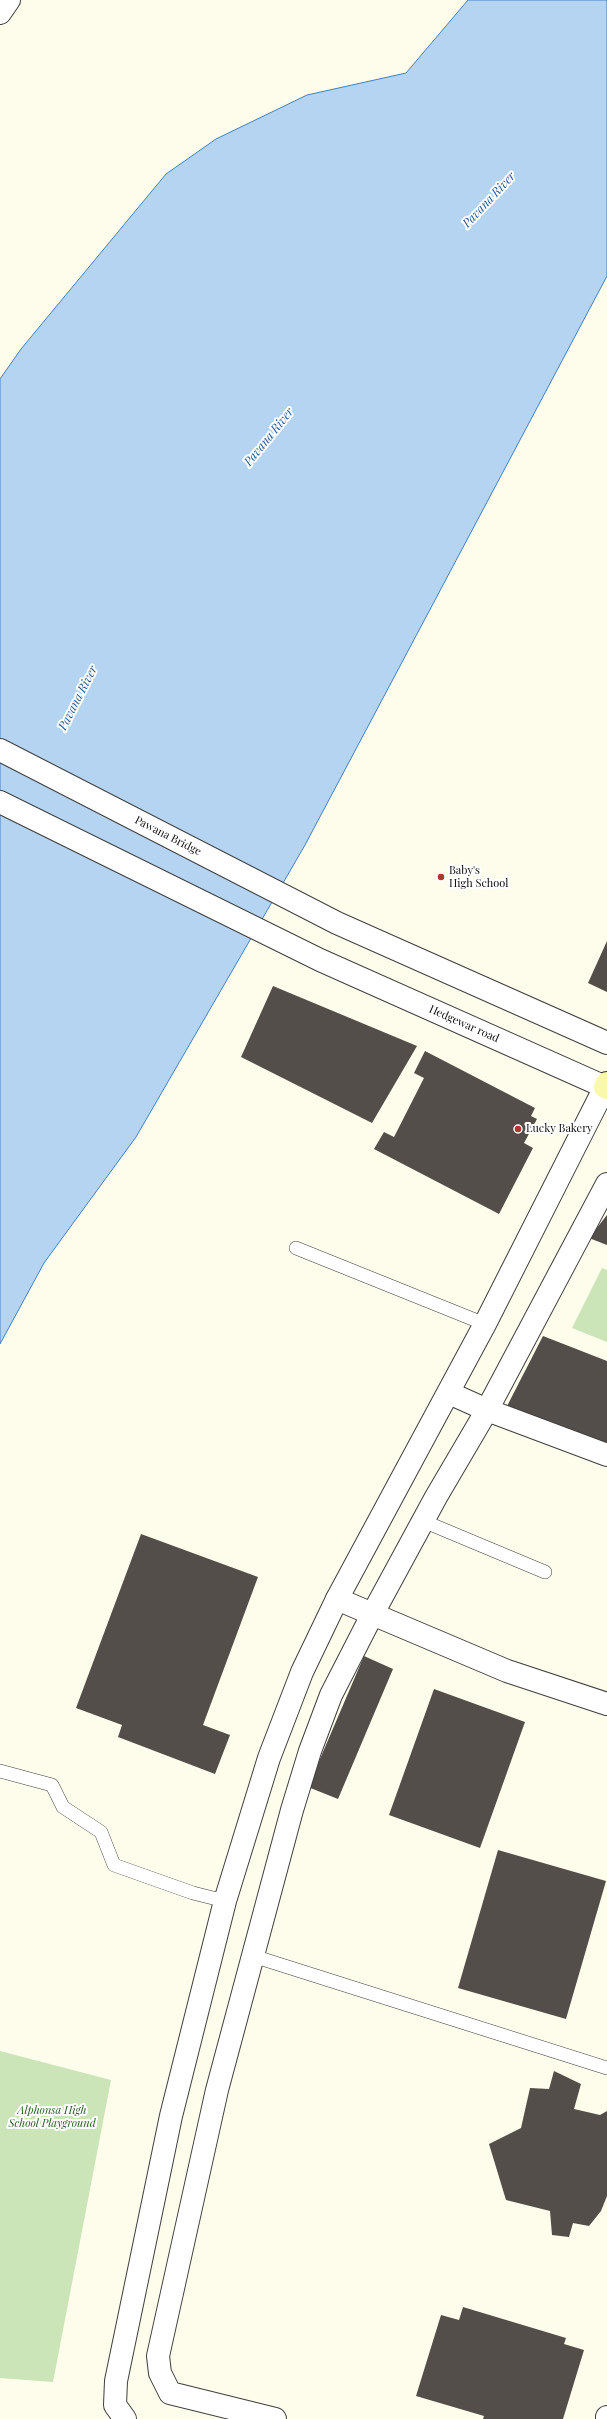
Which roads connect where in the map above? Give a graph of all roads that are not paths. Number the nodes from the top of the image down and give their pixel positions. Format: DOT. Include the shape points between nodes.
graph roads {
  1 [pos="9,0"];
  2 [pos="0,13"];
  3 [pos="0,750"];
  4 [pos="0,802"];
  5 [pos="607,1043"];
  6 [pos="606,1086"];
  7 [pos="607,1184"];
  8 [pos="296,1248"];
  9 [pos="486,1324"];
  10 [pos="449,1393"];
  11 [pos="487,1410"];
  12 [pos="607,1455"];
  13 [pos="423,1521"];
  14 [pos="545,1572"];
  15 [pos="337,1599"];
  16 [pos="372,1615"];
  17 [pos="607,1704"];
  18 [pos="0,1771"];
  19 [pos="225,1901"];
  20 [pos="253,1956"];
  21 [pos="607,2068"];
  22 [pos="125,2419"];
  23 [pos="275,2419"];
  1 -- 2 [label="street"];
  3 -- 5 [label="street, Pawana Bridge" via="337,923"];
  4 -- 6 [label="street, Hedgewar road" via="320,960"];
  6 -- 9 [label="street"];
  7 -- 11 [label="street"];
  8 -- 9 [label="lane"];
  9 -- 10 [label="street"];
  10 -- 11 [label="street"];
  10 -- 15 [label="street"];
  11 -- 12 [label="street"];
  11 -- 13 [label="street"];
  13 -- 14 [label="lane"];
  13 -- 16 [label="street"];
  15 -- 16 [label="street"];
  15 -- 19 [label="street" via="302,1672 269,1758"];
  16 -- 17 [label="street" via="507,1671"];
  16 -- 20 [label="street" via="331,1695 310,1751"];
  18 -- 19 [label="lane" via="52,1785 63,1807 101,1832 114,1865 193,1893"];
  19 -- 22 [label="street" via="171,2116 116,2381 115,2405"];
  20 -- 21 [label="lane"];
  20 -- 23 [label="street" via="217,2090 158,2356 160,2373 170,2392"];
}
